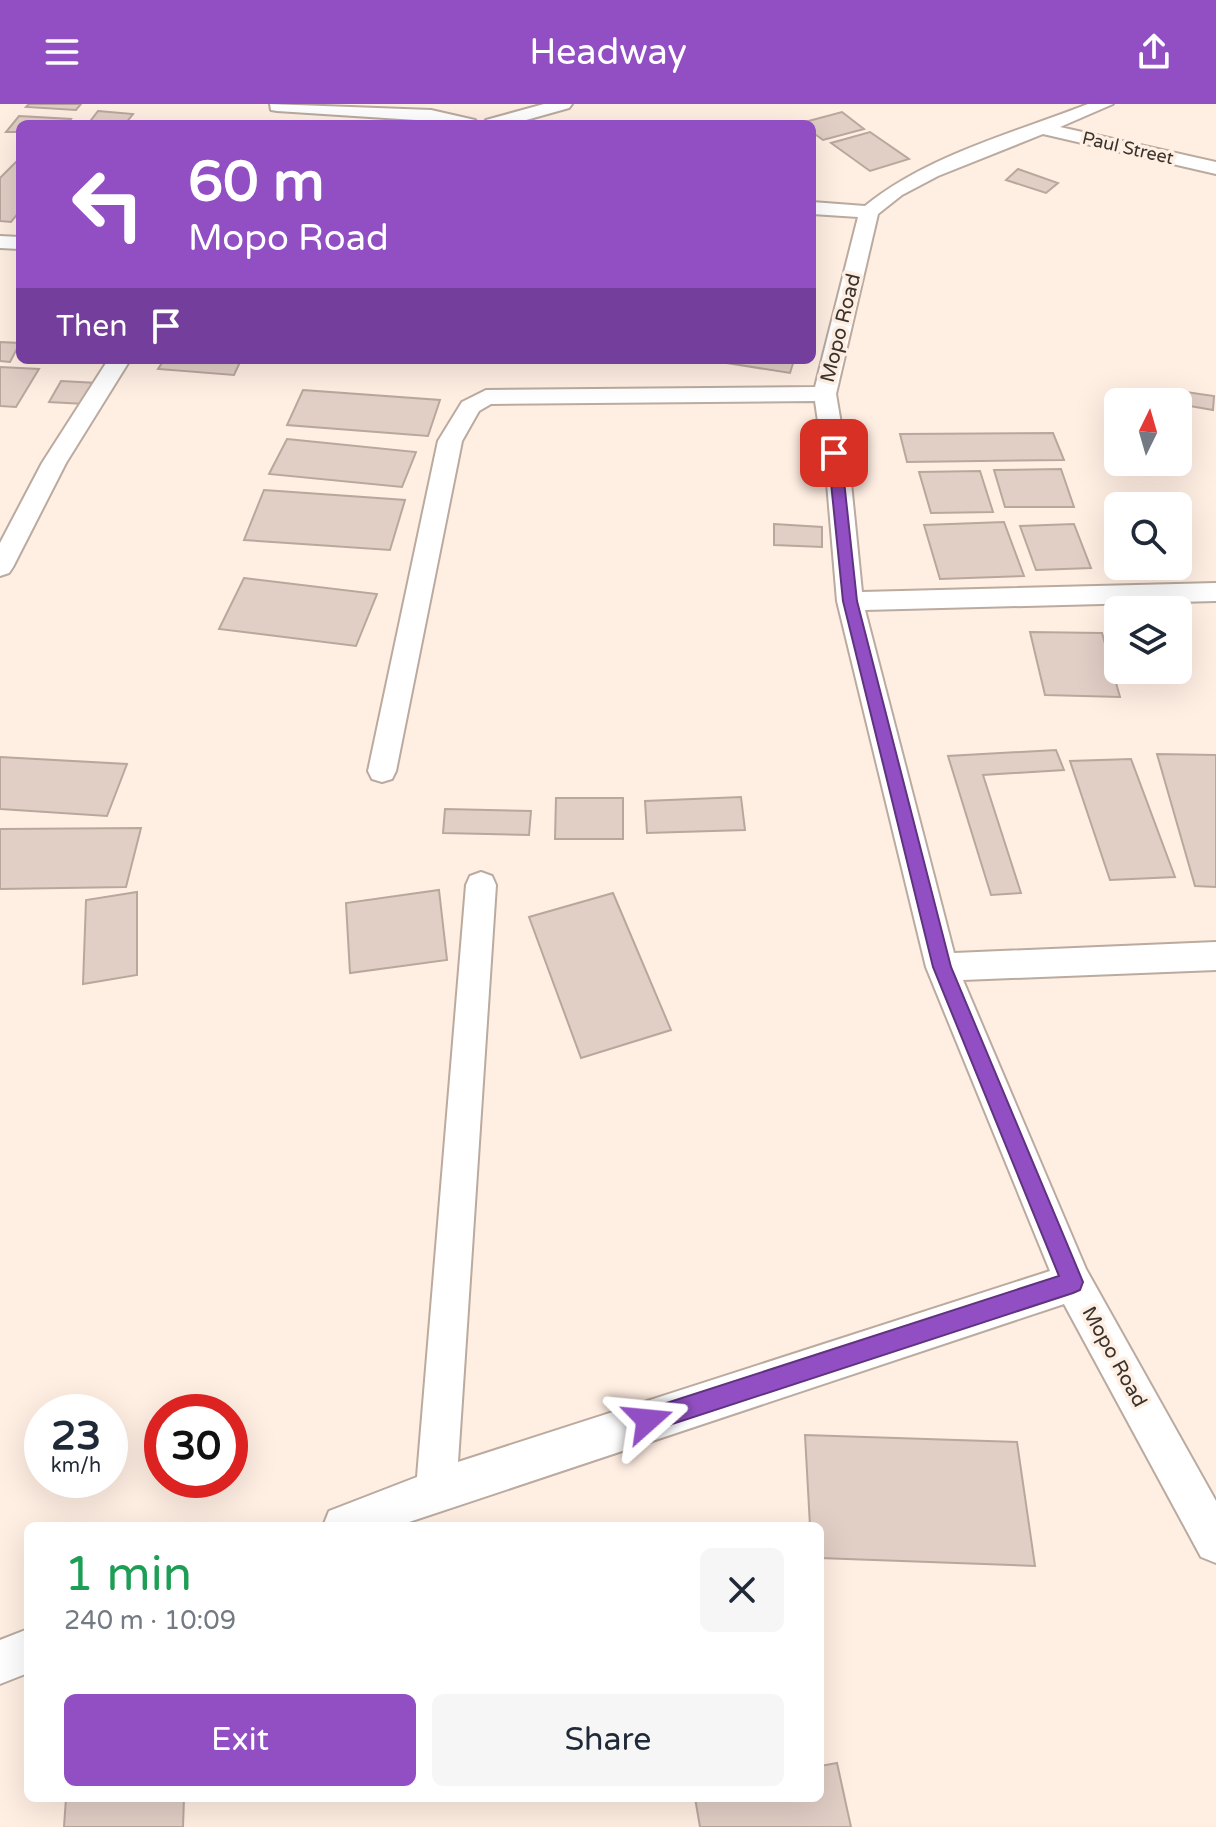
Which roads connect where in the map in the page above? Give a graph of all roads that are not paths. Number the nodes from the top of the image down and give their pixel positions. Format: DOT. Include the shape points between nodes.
graph roads {
  1 [pos="563,104"];
  2 [pos="1104,104"];
  3 [pos="278,105"];
  4 [pos="452,120"];
  5 [pos="506,120"];
  6 [pos="1039,128"];
  7 [pos="1216,168"];
  8 [pos="816,208"];
  9 [pos="869,212"];
  10 [pos="116,364"];
  11 [pos="825,394"];
  12 [pos="0,567"];
  13 [pos="1216,592"];
  14 [pos="850,601"];
  15 [pos="382,771"];
  16 [pos="481,885"];
  17 [pos="1216,956"];
  18 [pos="942,967"];
  19 [pos="1073,1282"];
  20 [pos="436,1490"];
  21 [pos="354,1522"];
  22 [pos="1216,1542"];
  23 [pos="24,1653"];
  24 [pos="0,1662"];
  1 -- 5 [label="street"];
  2 -- 6 [label="street"];
  3 -- 4 [label="street"];
  6 -- 7 [label="street, Paul Street"];
  6 -- 9 [label="street" via="931,172"];
  8 -- 9 [label="street"];
  9 -- 11 [label="street, Mopo Road"];
  10 -- 12 [label="street" via="54,463"];
  11 -- 14 [label="street, Mopo Road"];
  11 -- 15 [label="street" via="486,397 470,407 450,441"];
  13 -- 14 [label="street"];
  14 -- 18 [label="street, Mopo Road"];
  16 -- 20 [label="street"];
  17 -- 18 [label="street"];
  18 -- 19 [label="street, Mopo Road"];
  19 -- 20 [label="street"];
  19 -- 22 [label="street, Mopo Road"];
  20 -- 21 [label="street"];
  23 -- 24 [label="street"];
}
